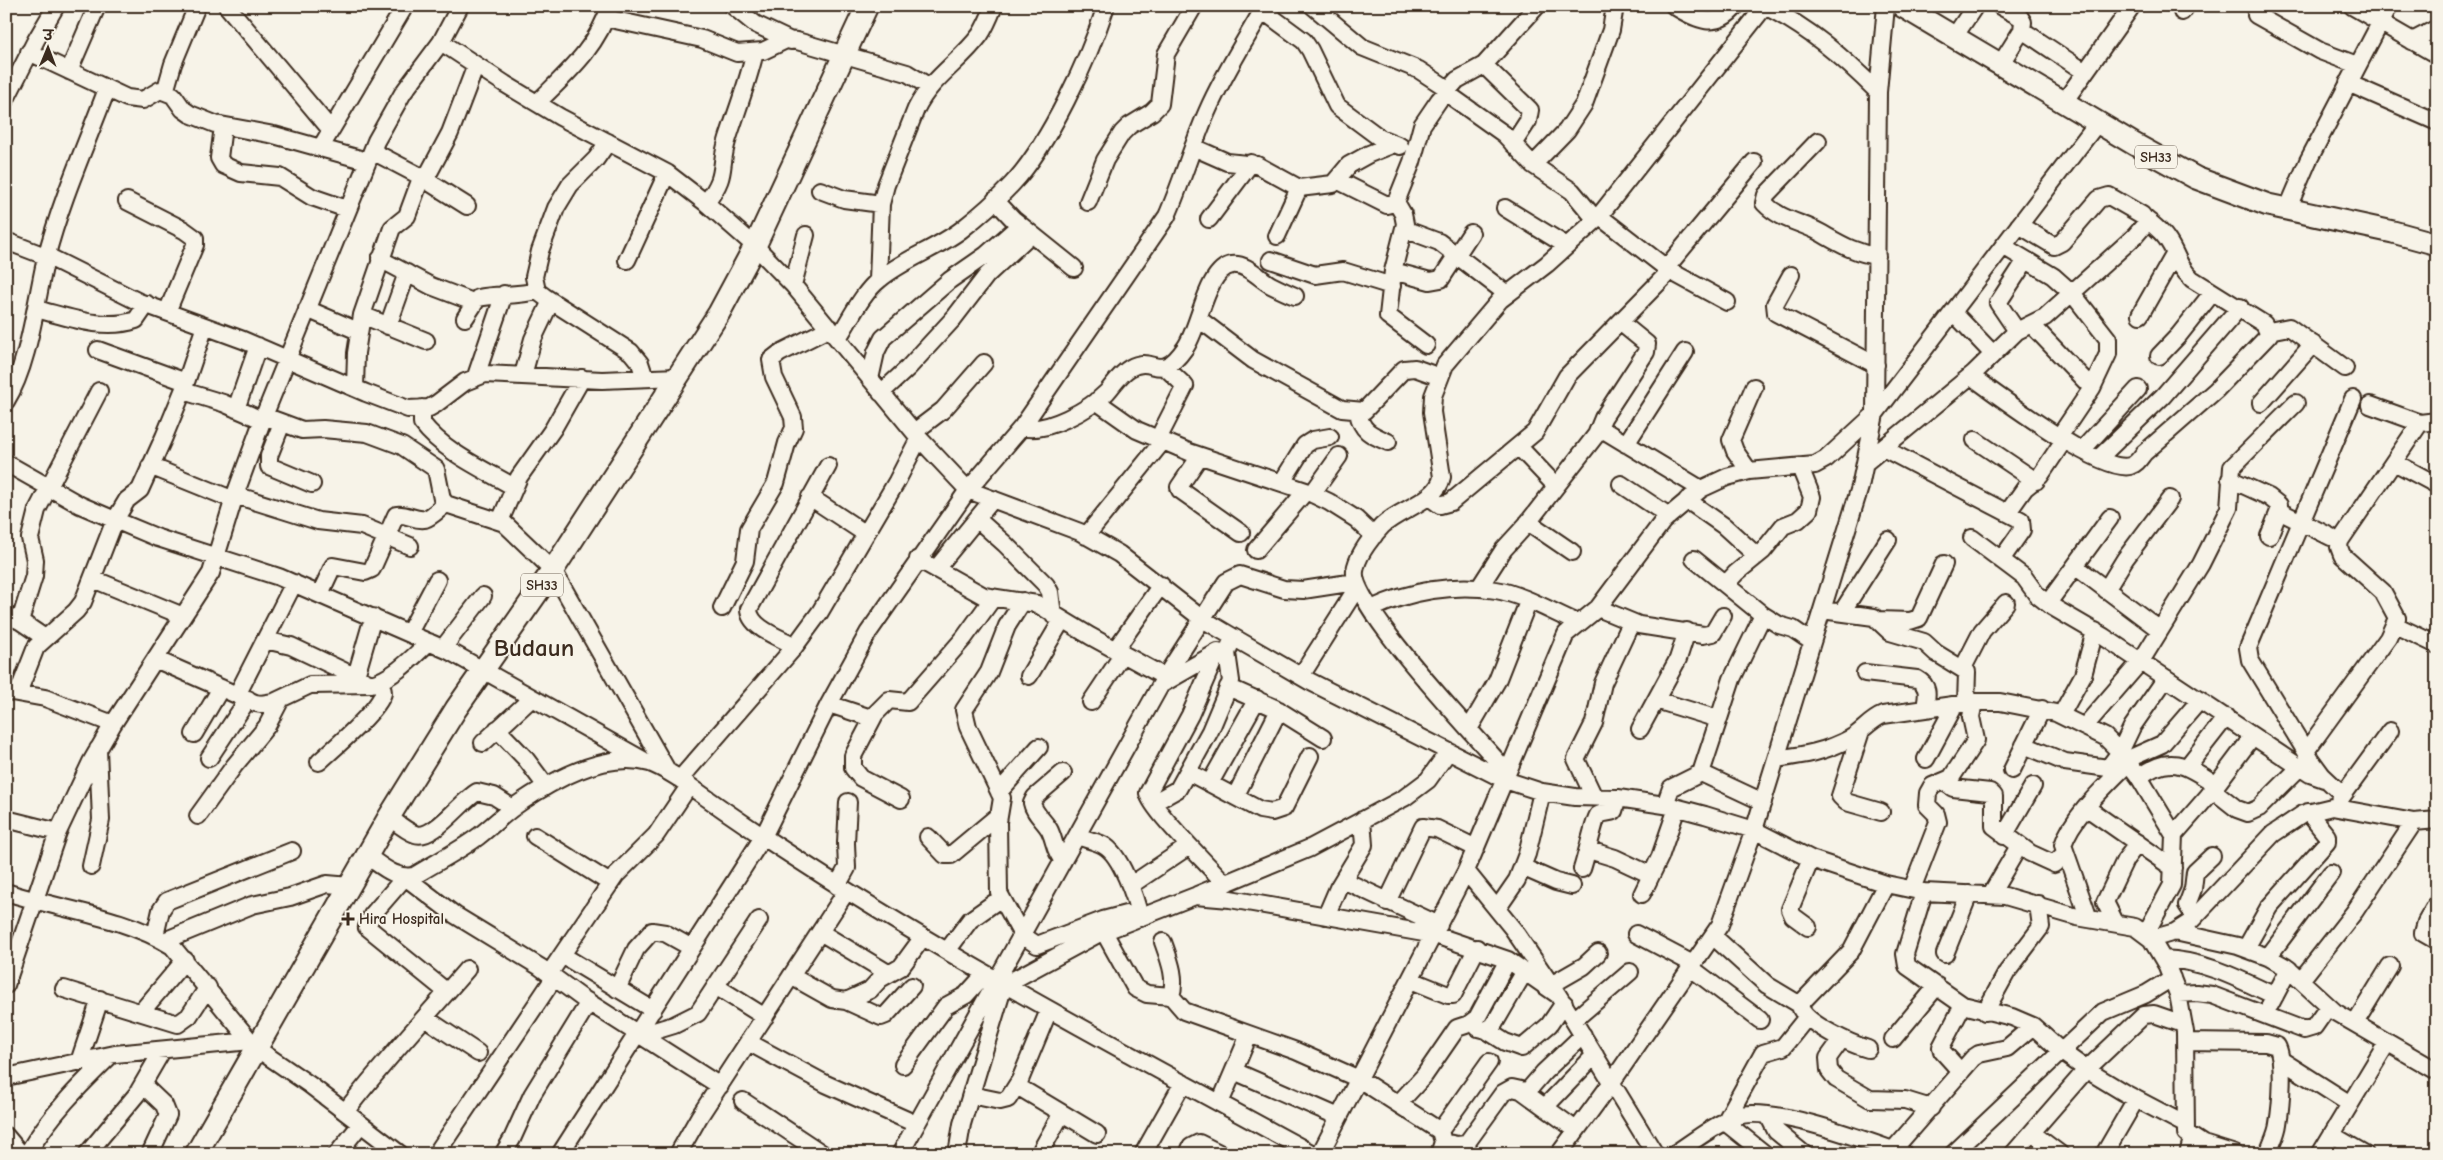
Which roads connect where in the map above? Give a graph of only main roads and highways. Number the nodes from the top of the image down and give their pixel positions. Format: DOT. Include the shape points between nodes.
graph roads {
  1 [pos="1902,6"];
  2 [pos="861,10"];
  3 [pos="2437,244"];
  4 [pos="196,1154"];
  1 -- 3 [label="main road, SH33" via="2196,178 2242,197 2287,210"];
  2 -- 4 [label="main road, SH33" via="755,246 719,313 553,570 456,709 253,1044"];
}
